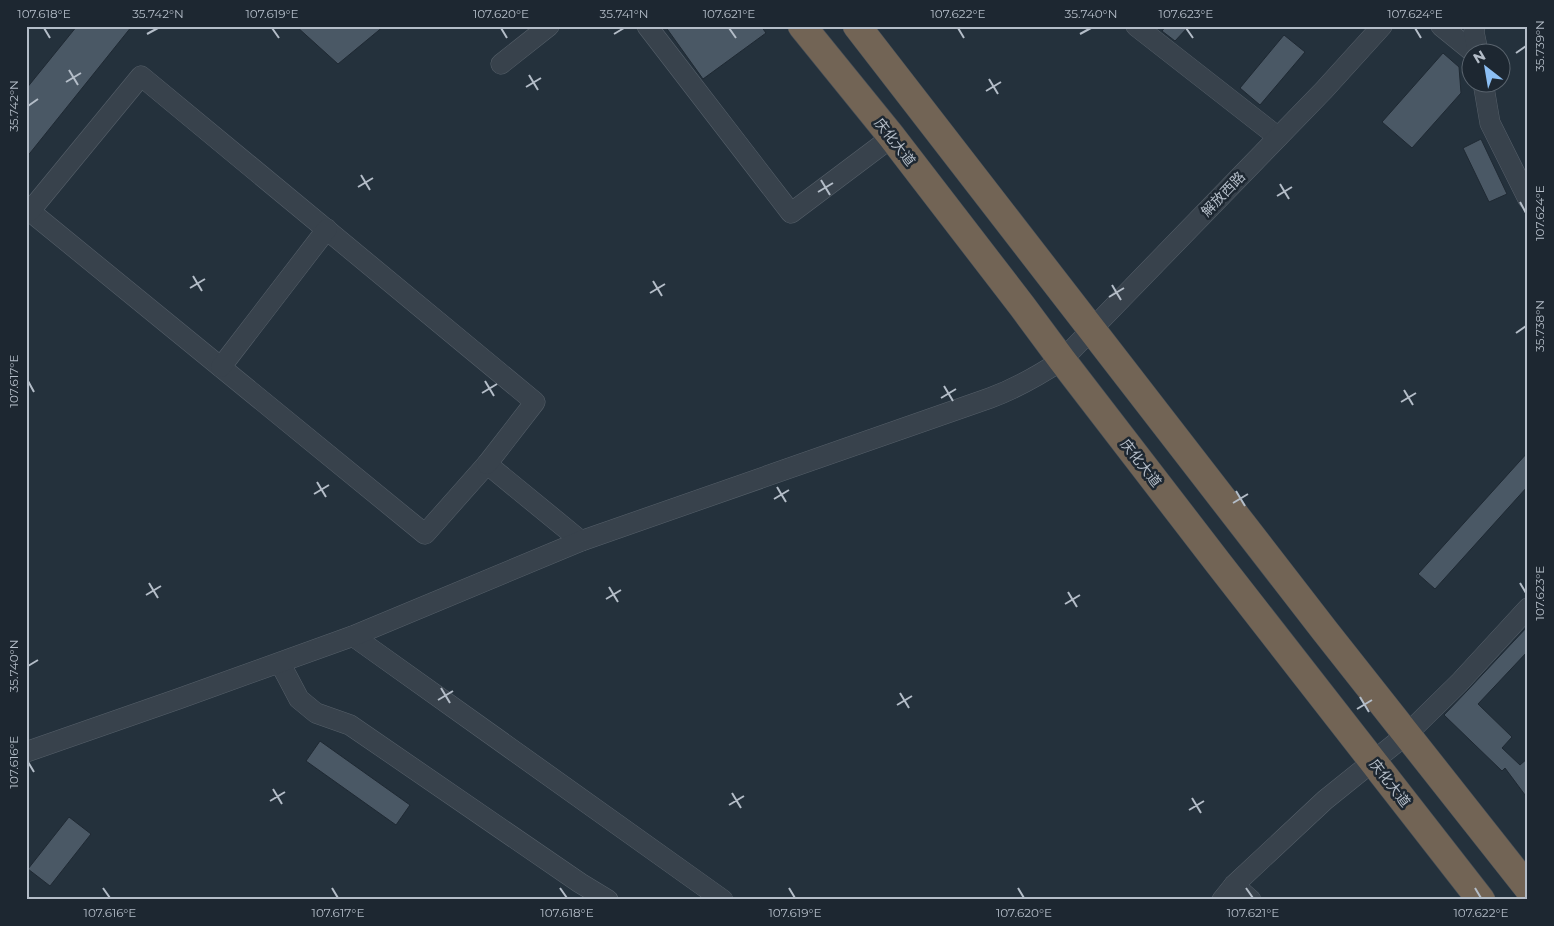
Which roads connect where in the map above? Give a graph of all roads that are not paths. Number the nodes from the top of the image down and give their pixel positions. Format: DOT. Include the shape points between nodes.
graph roads {
  1 [pos="549,26"];
  2 [pos="647,26"];
  3 [pos="802,26"];
  4 [pos="857,26"];
  5 [pos="1136,26"];
  6 [pos="1366,26"];
  7 [pos="1382,26"];
  8 [pos="1441,26"];
  9 [pos="1475,26"];
  10 [pos="1476,42"];
  11 [pos="1462,43"];
  12 [pos="501,64"];
  13 [pos="1485,92"];
  14 [pos="1274,134"];
  15 [pos="892,138"];
  16 [pos="1528,199"];
  17 [pos="28,209"];
  18 [pos="326,229"];
  19 [pos="1088,325"];
  20 [pos="1058,355"];
  21 [pos="221,367"];
  22 [pos="487,464"];
  23 [pos="581,541"];
  24 [pos="1528,608"];
  25 [pos="353,636"];
  26 [pos="280,662"];
  27 [pos="1407,734"];
  28 [pos="26,752"];
  29 [pos="1373,762"];
  30 [pos="1528,888"];
  31 [pos="1228,892"];
  32 [pos="608,900"];
  33 [pos="722,900"];
  34 [pos="1251,900"];
  35 [pos="1481,900"];
  1 -- 12 [label="street"];
  2 -- 15 [label="street" via="791,213"];
  3 -- 15 [label="highway, 庆化大道"];
  4 -- 19 [label="highway"];
  5 -- 14 [label="street"];
  6 -- 14 [label="street, 解放西路"];
  7 -- 14 [label="street, 解放西路"];
  8 -- 11 [label="street"];
  9 -- 10 [label="street"];
  13 -- 16 [label="street" via="1490,123"];
  14 -- 19 [label="street, 解放西路"];
  15 -- 20 [label="highway, 庆化大道"];
  17 -- 18 [label="street" via="141,76"];
  17 -- 21 [label="street"];
  18 -- 21 [label="street"];
  18 -- 22 [label="street" via="536,402"];
  19 -- 20 [label="street, 解放西路"];
  19 -- 27 [label="highway"];
  20 -- 23 [label="street, 解放西路" via="1036,378 1015,389"];
  20 -- 29 [label="highway, 庆化大道"];
  21 -- 22 [label="street" via="425,534"];
  22 -- 23 [label="street"];
  23 -- 25 [label="street, 解放西路"];
  24 -- 27 [label="street" via="1459,684"];
  25 -- 26 [label="street, 解放西路"];
  25 -- 33 [label="street"];
  26 -- 28 [label="street, 解放西路"];
  26 -- 32 [label="street" via="299,699 316,713 350,725"];
  27 -- 29 [label="street"];
  27 -- 30 [label="highway"];
  29 -- 31 [label="street" via="1325,800"];
  29 -- 35 [label="highway, 庆化大道"];
  31 -- 34 [label="street"];
}
